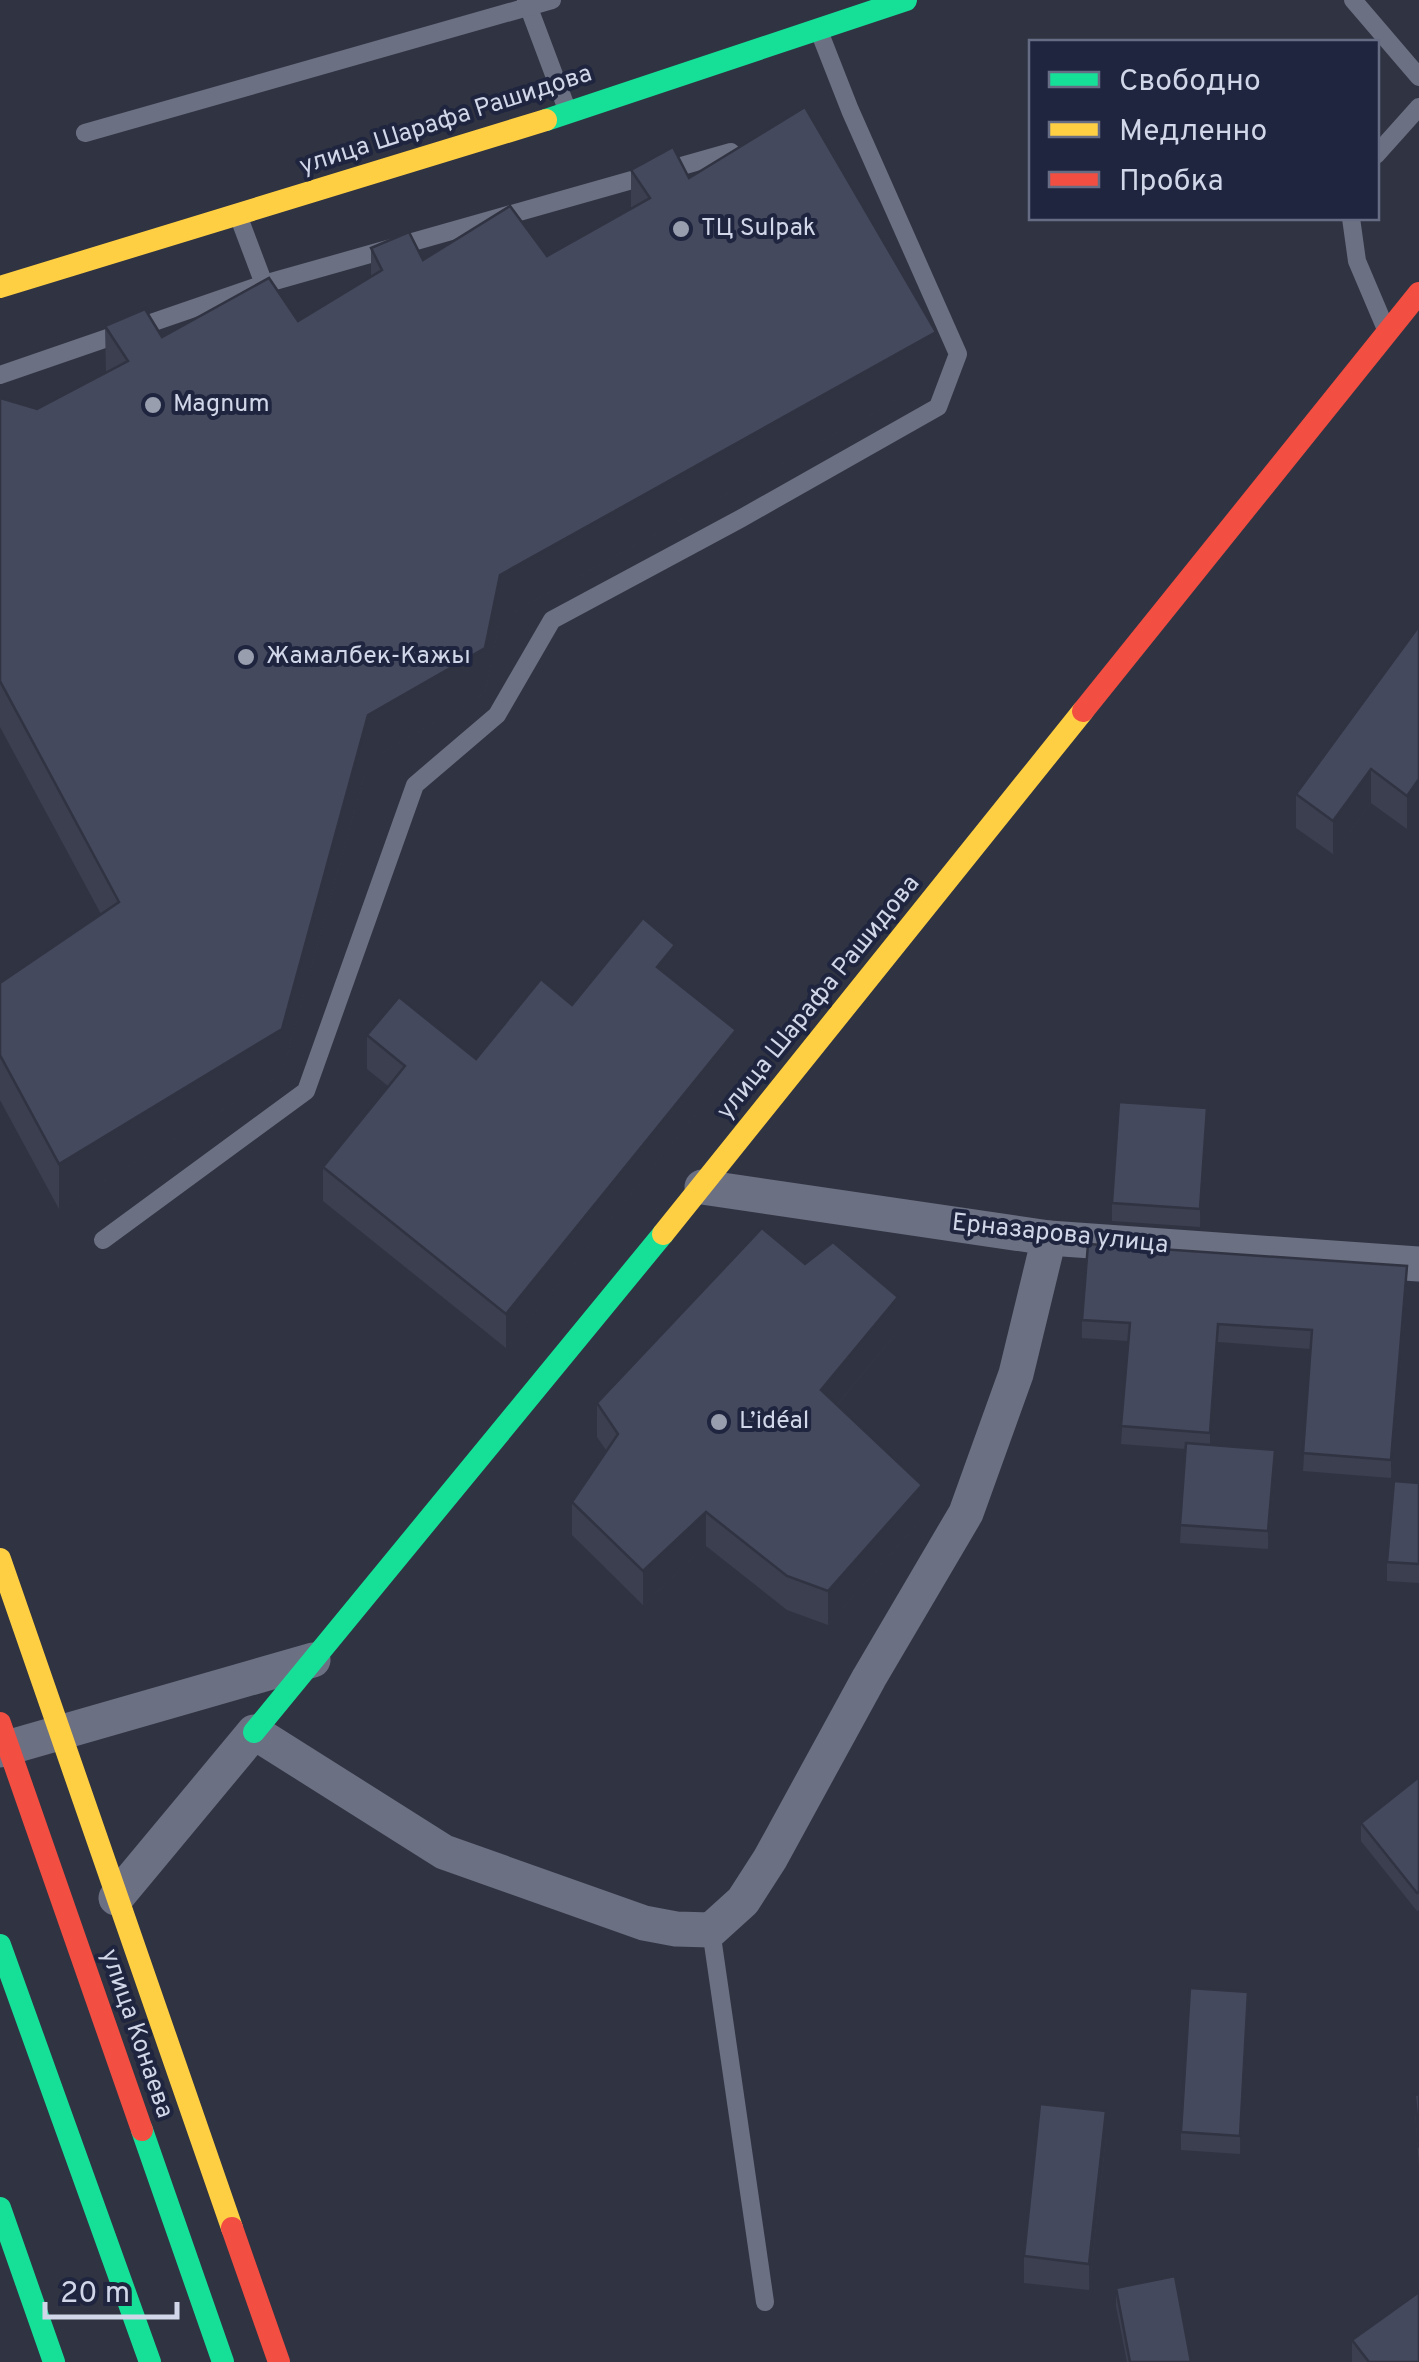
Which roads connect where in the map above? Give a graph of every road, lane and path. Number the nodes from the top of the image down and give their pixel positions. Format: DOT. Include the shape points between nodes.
graph roads {
  1 [pos="552,0"];
  2 [pos="906,0"];
  3 [pos="1353,0"];
  4 [pos="527,3"];
  5 [pos="817,26"];
  6 [pos="1419,77"];
  7 [pos="1419,106"];
  8 [pos="568,113"];
  9 [pos="85,133"];
  10 [pos="731,152"];
  11 [pos="1379,152"];
  12 [pos="238,214"];
  13 [pos="1351,220"];
  14 [pos="264,284"];
  15 [pos="0,287"];
  16 [pos="1419,292"];
  17 [pos="1387,332"];
  18 [pos="0,376"];
  19 [pos="702,1187"];
  20 [pos="1049,1238"];
  21 [pos="103,1240"];
  22 [pos="1419,1264"];
  23 [pos="0,1559"];
  24 [pos="313,1660"];
  25 [pos="254,1732"];
  26 [pos="59,1733"];
  27 [pos="3,1740"];
  28 [pos="116,1898"];
  29 [pos="711,1930"];
  30 [pos="0,1945"];
  31 [pos="0,2208"];
  32 [pos="765,2302"];
  33 [pos="54,2362"];
  34 [pos="150,2362"];
  35 [pos="222,2362"];
  36 [pos="279,2362"];
  1 -- 4 [label="lane"];
  2 -- 5 [label="main road, улица Шарафа Рашидова"];
  3 -- 6 [label="lane"];
  4 -- 8 [label="lane"];
  4 -- 9 [label="lane"];
  5 -- 8 [label="main road, улица Шарафа Рашидова"];
  5 -- 21 [label="lane" via="958,354 938,407 552,620 497,715 415,785 306,1091"];
  7 -- 11 [label="lane"];
  8 -- 12 [label="main road, улица Шарафа Рашидова"];
  10 -- 14 [label="lane"];
  12 -- 14 [label="lane"];
  12 -- 15 [label="main road, улица Шарафа Рашидова"];
  13 -- 17 [label="lane" via="1356,261"];
  14 -- 18 [label="lane"];
  16 -- 17 [label="main road, улица Шарафа Рашидова"];
  17 -- 19 [label="main road, улица Шарафа Рашидова"];
  19 -- 20 [label="street, Ерназарова улица"];
  19 -- 24 [label="main road, улица Шарафа Рашидова"];
  20 -- 22 [label="street, Ерназарова улица"];
  20 -- 29 [label="street" via="1016,1374 966,1513 770,1859 743,1902"];
  23 -- 26 [label="main road"];
  24 -- 25 [label="main road, улица Шарафа Рашидова"];
  24 -- 26 [label="street"];
  25 -- 28 [label="street"];
  25 -- 29 [label="street" via="444,1852 644,1923"];
  26 -- 27 [label="street"];
  26 -- 28 [label="main road"];
  27 -- 35 [label="main road, улица Конаева"];
  28 -- 36 [label="main road"];
  29 -- 32 [label="lane"];
  30 -- 34 [label="main road"];
  31 -- 33 [label="main road"];
}
